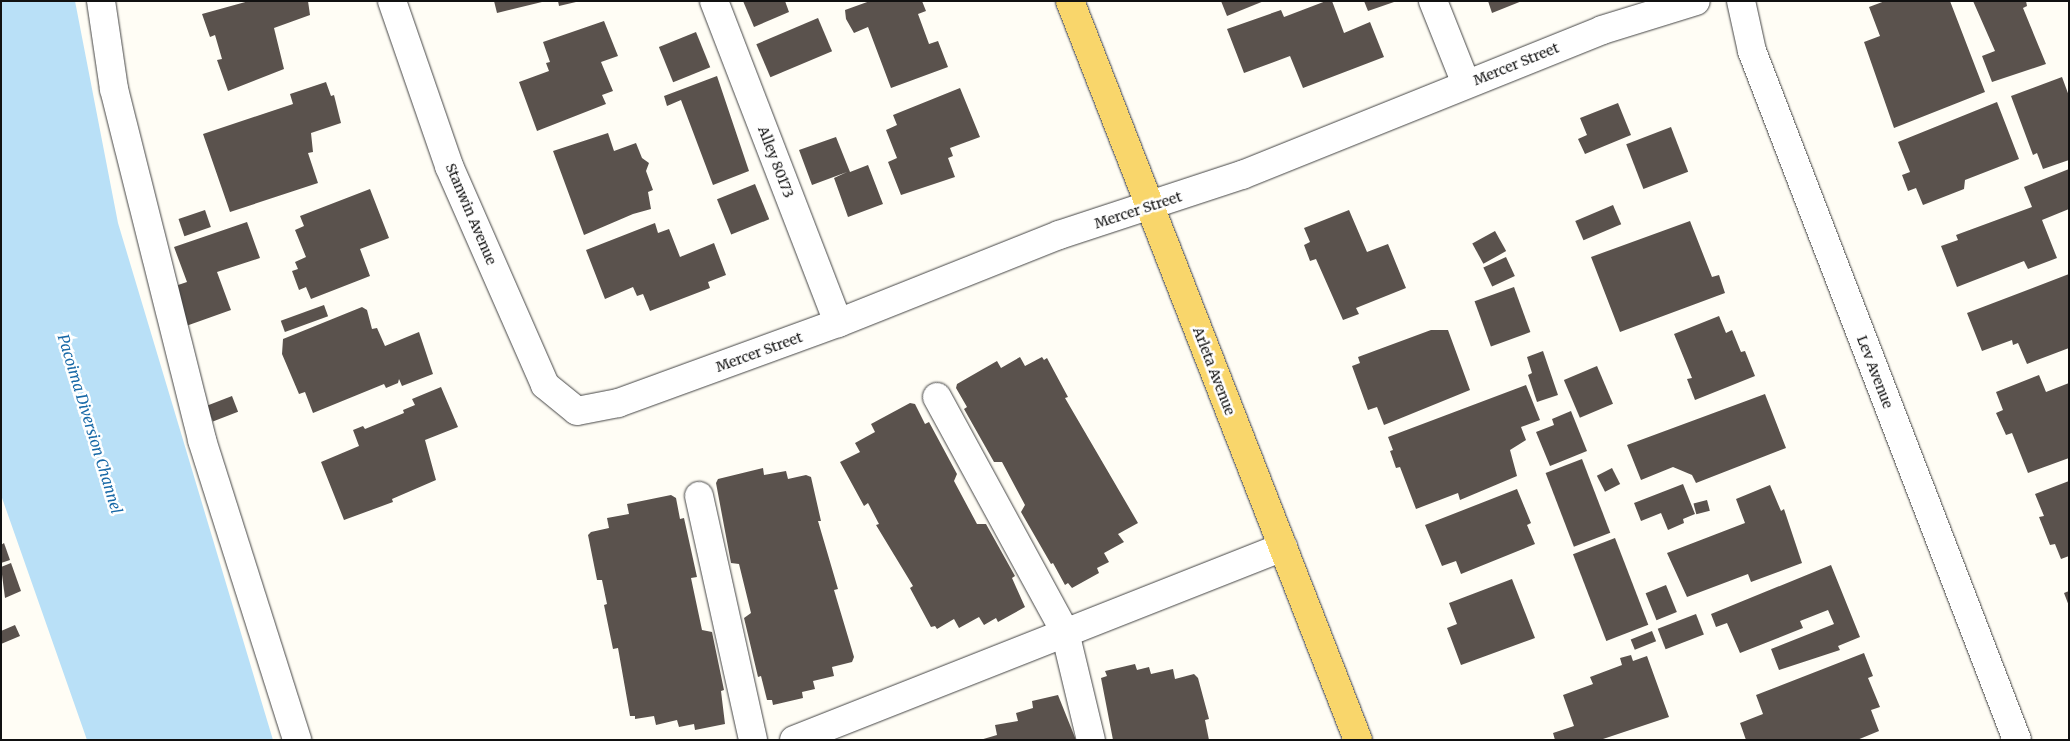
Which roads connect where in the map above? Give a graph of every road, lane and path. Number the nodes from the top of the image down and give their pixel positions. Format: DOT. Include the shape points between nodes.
graph roads {
  1 [pos="101,1"];
  2 [pos="392,1"];
  3 [pos="714,1"];
  4 [pos="1070,1"];
  5 [pos="1433,1"];
  6 [pos="1696,1"];
  7 [pos="1741,1"];
  8 [pos="1466,84"];
  9 [pos="1150,208"];
  10 [pos="838,323"];
  11 [pos="937,397"];
  12 [pos="577,411"];
  13 [pos="699,496"];
  14 [pos="1283,547"];
  15 [pos="1065,632"];
  16 [pos="297,740"];
  17 [pos="754,740"];
  18 [pos="794,740"];
  19 [pos="1091,740"];
  20 [pos="1358,740"];
  21 [pos="2017,740"];
  1 -- 16 [label="street" via="114,89 202,440"];
  2 -- 12 [label="street, Stanwin Avenue" via="449,166 544,385"];
  3 -- 10 [label="street, Alley 80173"];
  4 -- 9 [label="main road, Arleta Avenue"];
  5 -- 8 [label="street"];
  6 -- 8 [label="street, Mercer Street" via="1602,30"];
  7 -- 21 [label="street, Lev Avenue" via="1752,51"];
  8 -- 9 [label="street, Mercer Street" via="1242,175"];
  9 -- 10 [label="street, Mercer Street" via="1059,235"];
  9 -- 14 [label="main road, Arleta Avenue"];
  10 -- 12 [label="street, Mercer Street" via="618,403"];
  11 -- 15 [label="street"];
  13 -- 17 [label="street"];
  14 -- 15 [label="street"];
  14 -- 20 [label="main road, Arleta Avenue"];
  15 -- 18 [label="street"];
  15 -- 19 [label="street"];
}
